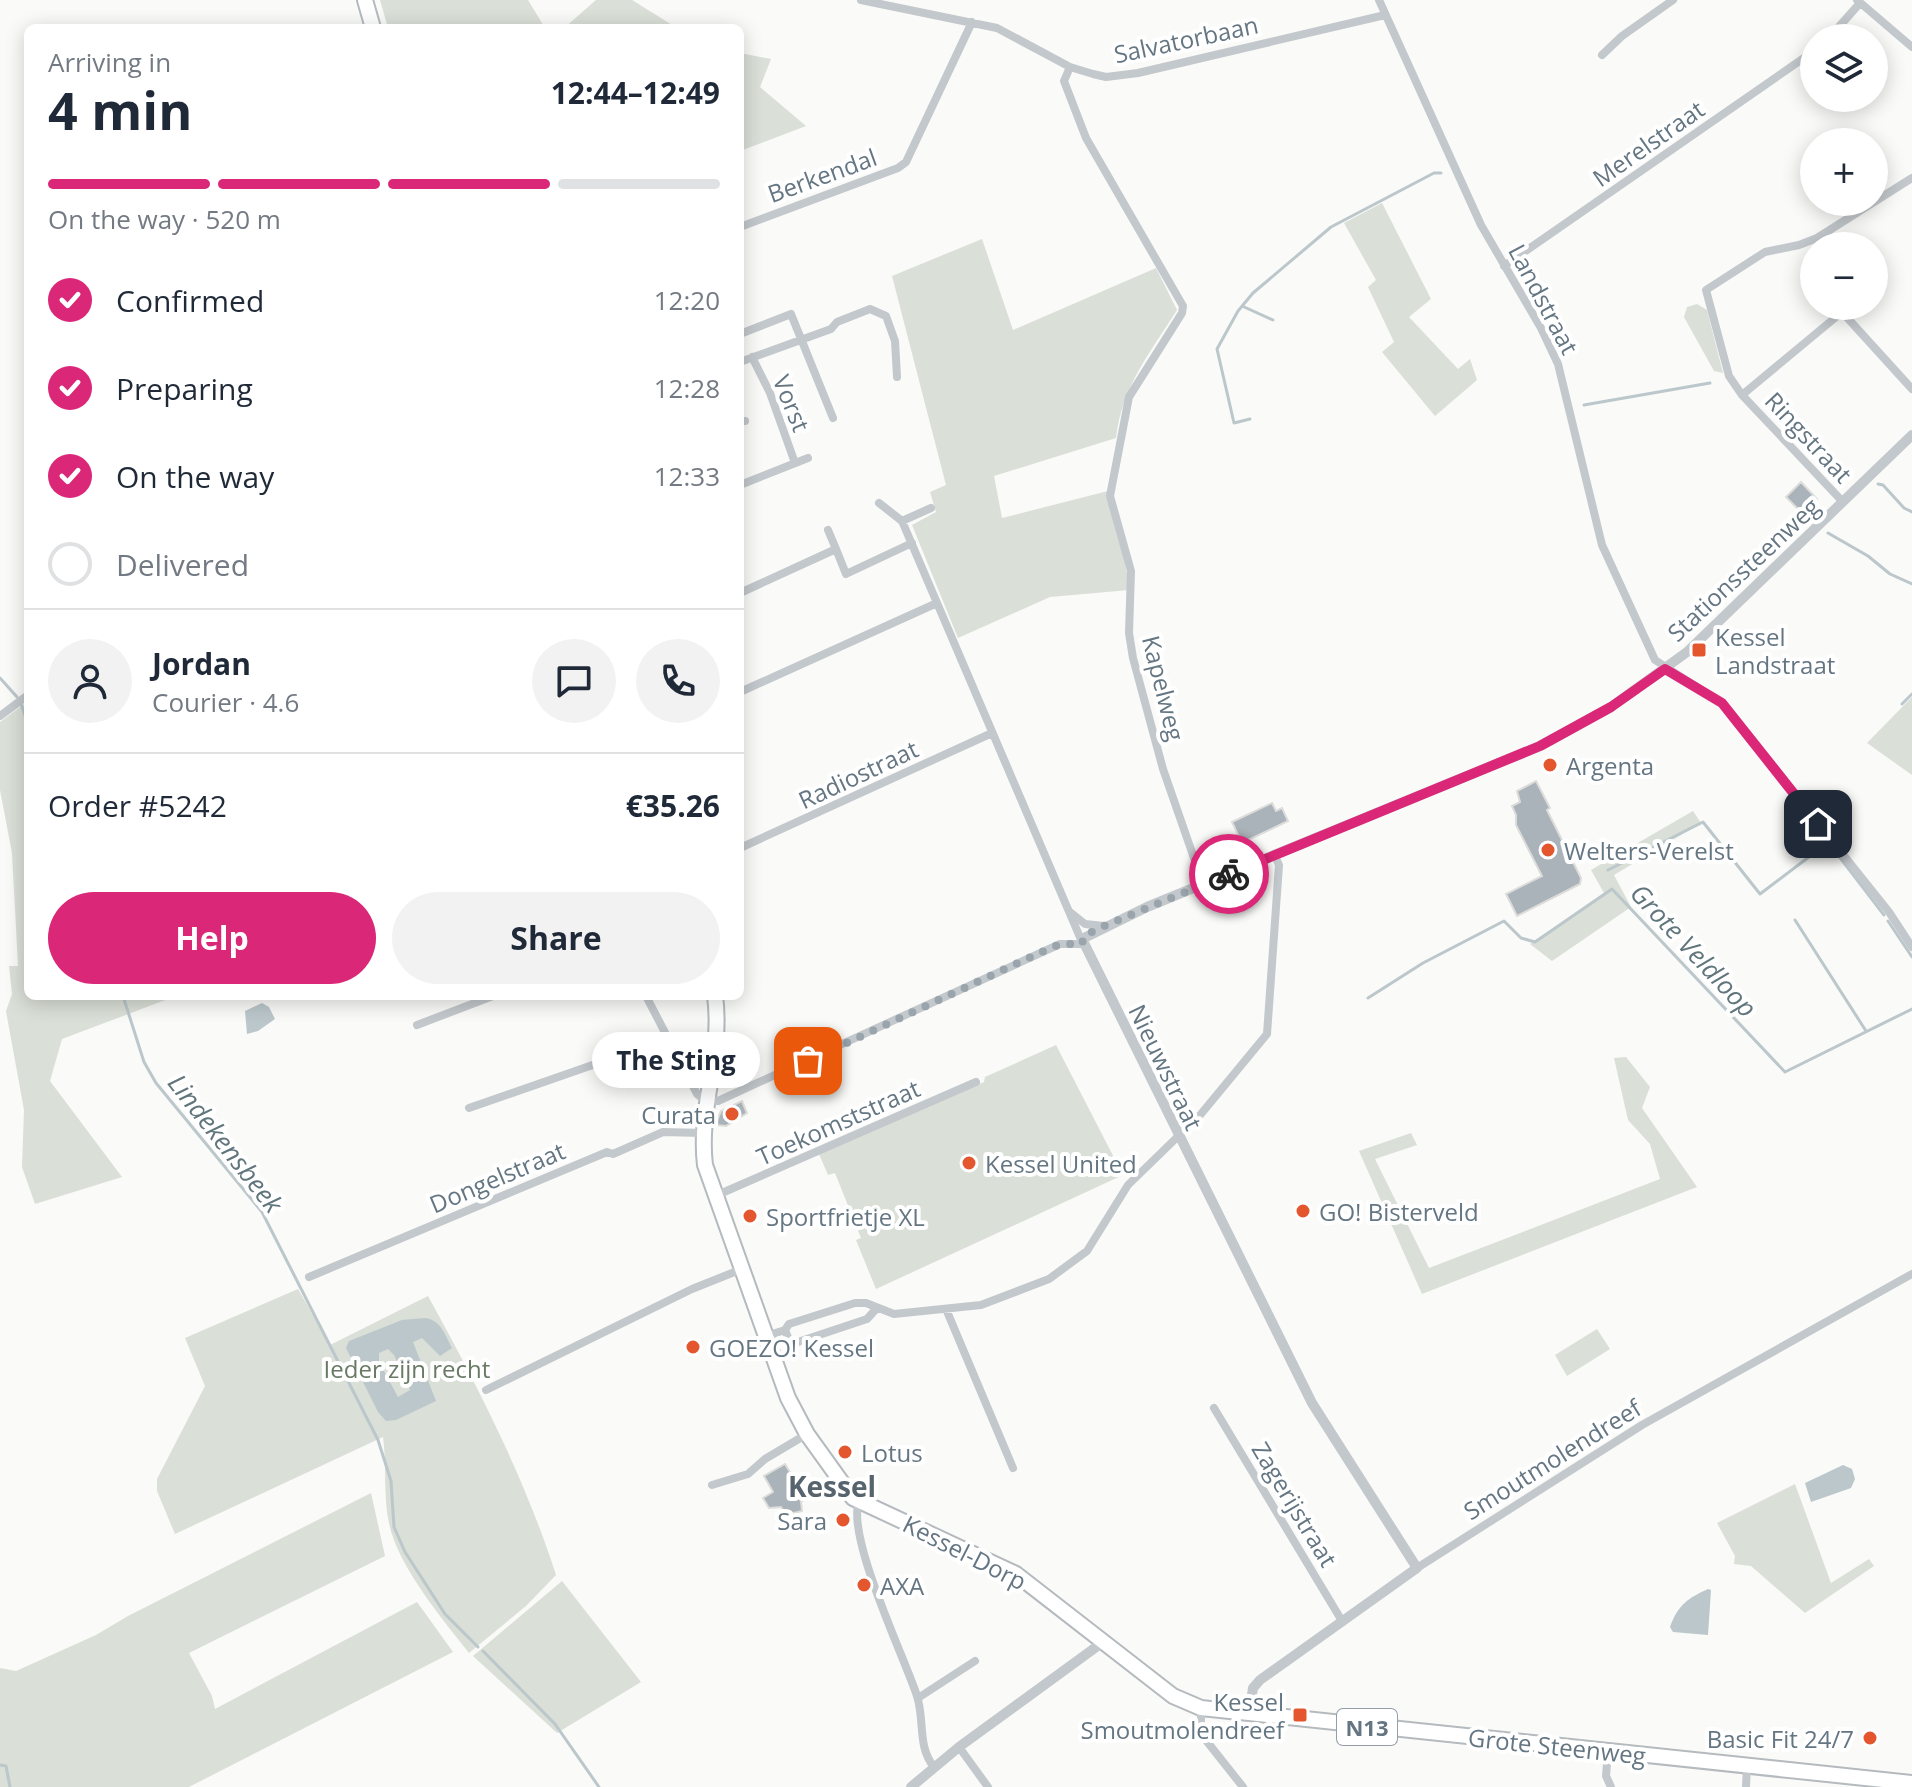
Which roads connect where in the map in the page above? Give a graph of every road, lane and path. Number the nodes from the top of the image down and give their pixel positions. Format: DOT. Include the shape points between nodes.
graph roads {
  1 [pos="365,0"];
  2 [pos="861,0"];
  3 [pos="1379,0"];
  4 [pos="1673,0"];
  5 [pos="1858,2"];
  6 [pos="1385,15"];
  7 [pos="972,22"];
  8 [pos="372,24"];
  9 [pos="1840,24"];
  10 [pos="1912,47"];
  11 [pos="1602,55"];
  12 [pos="1800,61"];
  13 [pos="1070,67"];
  14 [pos="1912,178"];
  15 [pos="1888,193"];
  16 [pos="1852,216"];
  17 [pos="744,226"];
  18 [pos="1504,266"];
  19 [pos="744,332"];
  20 [pos="800,338"];
  21 [pos="752,357"];
  22 [pos="744,360"];
  23 [pos="897,377"];
  24 [pos="1912,389"];
  25 [pos="1742,395"];
  26 [pos="833,418"];
  27 [pos="1912,435"];
  28 [pos="808,458"];
  29 [pos="795,463"];
  30 [pos="744,483"];
  31 [pos="1843,502"];
  32 [pos="879,503"];
  33 [pos="931,508"];
  34 [pos="902,521"];
  35 [pos="828,530"];
  36 [pos="912,543"];
  37 [pos="836,549"];
  38 [pos="744,591"];
  39 [pos="937,603"];
  40 [pos="1665,669"];
  41 [pos="744,690"];
  42 [pos="24,698"];
  43 [pos="0,716"];
  44 [pos="992,733"];
  45 [pos="744,846"];
  46 [pos="1275,856"];
  47 [pos="1203,884"];
  48 [pos="1067,908"];
  49 [pos="1104,926"];
  50 [pos="1082,944"];
  51 [pos="1912,947"];
  52 [pos="483,1000"];
  53 [pos="648,1000"];
  54 [pos="715,1000"];
  55 [pos="417,1025"];
  56 [pos="670,1038"];
  57 [pos="976,1082"];
  58 [pos="710,1101"];
  59 [pos="469,1108"];
  60 [pos="703,1133"];
  61 [pos="1178,1137"];
  62 [pos="715,1196"];
  63 [pos="742,1269"];
  64 [pos="1912,1274"];
  65 [pos="309,1277"];
  66 [pos="877,1308"];
  67 [pos="946,1309"];
  68 [pos="785,1330"];
  69 [pos="766,1336"];
  70 [pos="486,1390"];
  71 [pos="1214,1408"];
  72 [pos="807,1434"];
  73 [pos="1013,1468"];
  74 [pos="712,1485"];
  75 [pos="859,1501"];
  76 [pos="1417,1568"];
  77 [pos="1342,1621"];
  78 [pos="1103,1642"];
  79 [pos="975,1661"];
  80 [pos="918,1698"];
  81 [pos="1201,1708"];
  82 [pos="1249,1715"];
  83 [pos="959,1747"];
  84 [pos="1608,1751"];
  85 [pos="1747,1766"];
  86 [pos="934,1767"];
  87 [pos="1912,1783"];
  88 [pos="911,1787"];
  89 [pos="988,1787"];
  90 [pos="1243,1787"];
  91 [pos="1611,1787"];
  92 [pos="1746,1787"];
  1 -- 8 [label="main road"];
  2 -- 7 [label="street, Salvatorbaan"];
  3 -- 6 [label="street, Landstraat"];
  4 -- 11 [label="street"];
  5 -- 9 [label="street"];
  5 -- 10 [label="street"];
  6 -- 13 [label="street, Salvatorbaan" via="1138,73 1106,77"];
  6 -- 18 [label="street, Landstraat"];
  7 -- 13 [label="street, Salvatorbaan" via="1023,40"];
  7 -- 17 [label="street, Berkendal" via="906,162"];
  12 -- 18 [label="street, Merelstraat"];
  13 -- 47 [label="street, Kapelweg" via="1064,81 1086,138 1183,306 1129,397 1110,496 1131,571 1133,658 1163,769"];
  14 -- 15 [label="street"];
  16 -- 25 [label="street" via="1817,238 1765,252 1706,290 1729,376"];
  18 -- 40 [label="street, Landstraat" via="1558,364 1602,545 1647,647"];
  19 -- 20 [label="street" via="791,314"];
  20 -- 21 [label="street"];
  20 -- 23 [label="street" via="870,309 886,316 895,341"];
  20 -- 26 [label="street"];
  21 -- 22 [label="street"];
  21 -- 29 [label="street, Vorst"];
  24 -- 25 [label="street, Ringstraat" via="1842,312"];
  25 -- 31 [label="street, Ringstraat"];
  27 -- 31 [label="street, Stationssteenweg"];
  28 -- 29 [label="street, Vorst"];
  29 -- 30 [label="street, Vorst"];
  31 -- 40 [label="street, Stationssteenweg"];
  32 -- 34 [label="street"];
  33 -- 34 [label="street"];
  34 -- 36 [label="street"];
  35 -- 37 [label="street"];
  36 -- 37 [label="street" via="846,574"];
  36 -- 39 [label="street, Nieuwstraat"];
  37 -- 38 [label="street"];
  39 -- 41 [label="street"];
  39 -- 44 [label="street, Nieuwstraat"];
  40 -- 46 [label="street, Stationssteenweg" via="1611,707 1540,746"];
  40 -- 51 [label="street" via="1722,703"];
  42 -- 43 [label="street"];
  44 -- 45 [label="street, Radiostraat"];
  44 -- 48 [label="street, Nieuwstraat"];
  46 -- 47 [label="street, Stationssteenweg"];
  46 -- 61 [label="street" via="1279,865 1267,1034"];
  47 -- 49 [label="street, Stationssteenweg"];
  48 -- 49 [label="street" via="1085,924"];
  48 -- 50 [label="street, Nieuwstraat"];
  49 -- 50 [label="street, Stationssteenweg" via="1084,936"];
  50 -- 58 [label="street, Stationssteenweg" via="1060,944 728,1099"];
  50 -- 61 [label="street, Nieuwstraat"];
  52 -- 55 [label="street"];
  53 -- 56 [label="street"];
  54 -- 58 [label="main road, N13"];
  56 -- 58 [label="street" via="697,1094"];
  56 -- 59 [label="street"];
  57 -- 62 [label="street, Toekomststraat"];
  58 -- 60 [label="main road, N13"];
  60 -- 62 [label="main road, Kessel-Dorp / N13" via="705,1165"];
  60 -- 65 [label="street, Dongelstraat" via="663,1132 607,1152"];
  61 -- 67 [label="street" via="1128,1185 1090,1247 1070,1264 1014,1294"];
  61 -- 76 [label="street, Nieuwstraat" via="1312,1403"];
  62 -- 63 [label="main road, Kessel-Dorp / N13"];
  63 -- 69 [label="main road, Kessel-Dorp / N13"];
  63 -- 70 [label="street"];
  64 -- 76 [label="street, Smoutmolendreef" via="1642,1425"];
  66 -- 67 [label="street" via="894,1314"];
  66 -- 68 [label="street" via="855,1303 789,1324"];
  66 -- 68 [label="street" via="867,1319 795,1343"];
  67 -- 73 [label="street"];
  68 -- 69 [label="street"];
  69 -- 72 [label="main road, Kessel-Dorp / N13"];
  71 -- 77 [label="street, Zagerijstraat"];
  72 -- 74 [label="street" via="748,1474"];
  72 -- 75 [label="main road, Kessel-Dorp / N13" via="845,1490"];
  75 -- 78 [label="main road, Kessel-Dorp / N13" via="1016,1574"];
  75 -- 80 [label="street" via="857,1519 875,1586"];
  76 -- 77 [label="street, Smoutmolendreef"];
  77 -- 82 [label="street, Smoutmolendreef" via="1260,1680 1253,1688"];
  78 -- 81 [label="main road, Kessel-Dorp / N13" via="1173,1696"];
  78 -- 83 [label="street"];
  79 -- 80 [label="street"];
  80 -- 86 [label="street" via="924,1752"];
  81 -- 82 [label="main road, Grote Steenweg / N13"];
  81 -- 90 [label="street" via="1201,1734"];
  82 -- 84 [label="main road, Grote Steenweg / N13"];
  83 -- 86 [label="street"];
  83 -- 89 [label="street"];
  84 -- 85 [label="main road, Grote Steenweg / N13"];
  84 -- 91 [label="street" via="1606,1776"];
  85 -- 87 [label="main road, Grote Steenweg / N13"];
  85 -- 92 [label="street"];
  86 -- 88 [label="street"];
}
